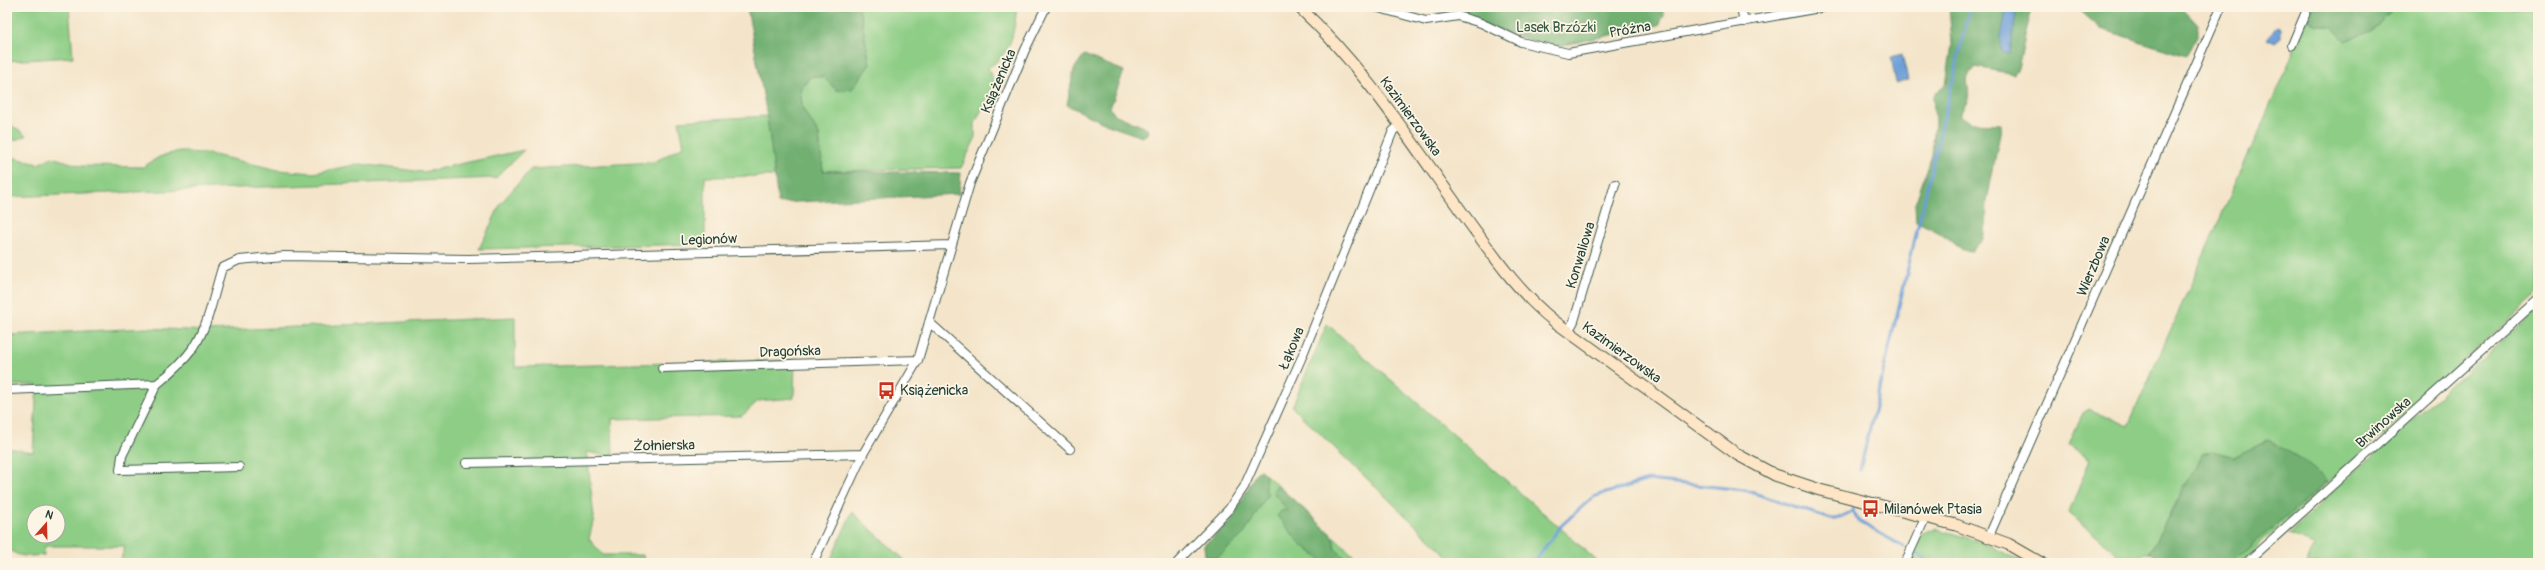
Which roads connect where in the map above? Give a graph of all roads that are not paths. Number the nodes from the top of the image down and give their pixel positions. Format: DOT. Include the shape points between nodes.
graph roads {
  1 [pos="1046,7"];
  2 [pos="1299,7"];
  3 [pos="1374,7"];
  4 [pos="1741,7"];
  5 [pos="1825,7"];
  6 [pos="2221,7"];
  7 [pos="2308,7"];
  8 [pos="1744,22"];
  9 [pos="2292,45"];
  10 [pos="1400,125"];
  11 [pos="1615,184"];
  12 [pos="951,246"];
  13 [pos="2538,300"];
  14 [pos="929,322"];
  15 [pos="1568,332"];
  16 [pos="918,360"];
  17 [pos="662,368"];
  18 [pos="157,384"];
  19 [pos="7,390"];
  20 [pos="1070,449"];
  21 [pos="863,454"];
  22 [pos="466,463"];
  23 [pos="239,467"];
  24 [pos="1926,516"];
  25 [pos="1990,536"];
  26 [pos="808,563"];
  27 [pos="813,563"];
  28 [pos="1177,563"];
  29 [pos="1905,563"];
  30 [pos="2041,563"];
  31 [pos="2246,563"];
  1 -- 12 [label="street, Książenicka" via="1025,50 970,183"];
  2 -- 10 [label="street, Kazimierzowska" via="1346,55"];
  3 -- 8 [label="street, Próżna" via="1426,21 1458,16 1481,23 1521,42 1568,52"];
  4 -- 8 [label="street"];
  5 -- 8 [label="street, Próżna"];
  6 -- 25 [label="street, Wierzbowa"];
  7 -- 9 [label="street"];
  10 -- 15 [label="street, Kazimierzowska" via="1508,276 1538,308"];
  10 -- 28 [label="street, Łąkowa" via="1393,131 1301,359 1244,487 1229,509"];
  11 -- 15 [label="street, Konwaliowa" via="1574,321"];
  12 -- 14 [label="street, Książenicka"];
  12 -- 18 [label="street, Legionów" via="468,259 284,256 239,260 222,268 202,331 194,347 177,367"];
  13 -- 31 [label="street, Brwinowska"];
  14 -- 16 [label="street, Książenicka"];
  14 -- 20 [label="street"];
  15 -- 24 [label="street, Kazimierzowska" via="1760,468 1792,482"];
  16 -- 17 [label="street, Dragońska"];
  16 -- 21 [label="street, Książenicka"];
  18 -- 19 [label="street"];
  18 -- 23 [label="street" via="122,456 120,470"];
  21 -- 22 [label="street, Żołnierska"];
  21 -- 27 [label="street, Książenicka"];
  24 -- 25 [label="street, Kazimierzowska"];
  24 -- 29 [label="street"];
  25 -- 30 [label="street, Kazimierzowska"];
  26 -- 27 [label="street"];
}
